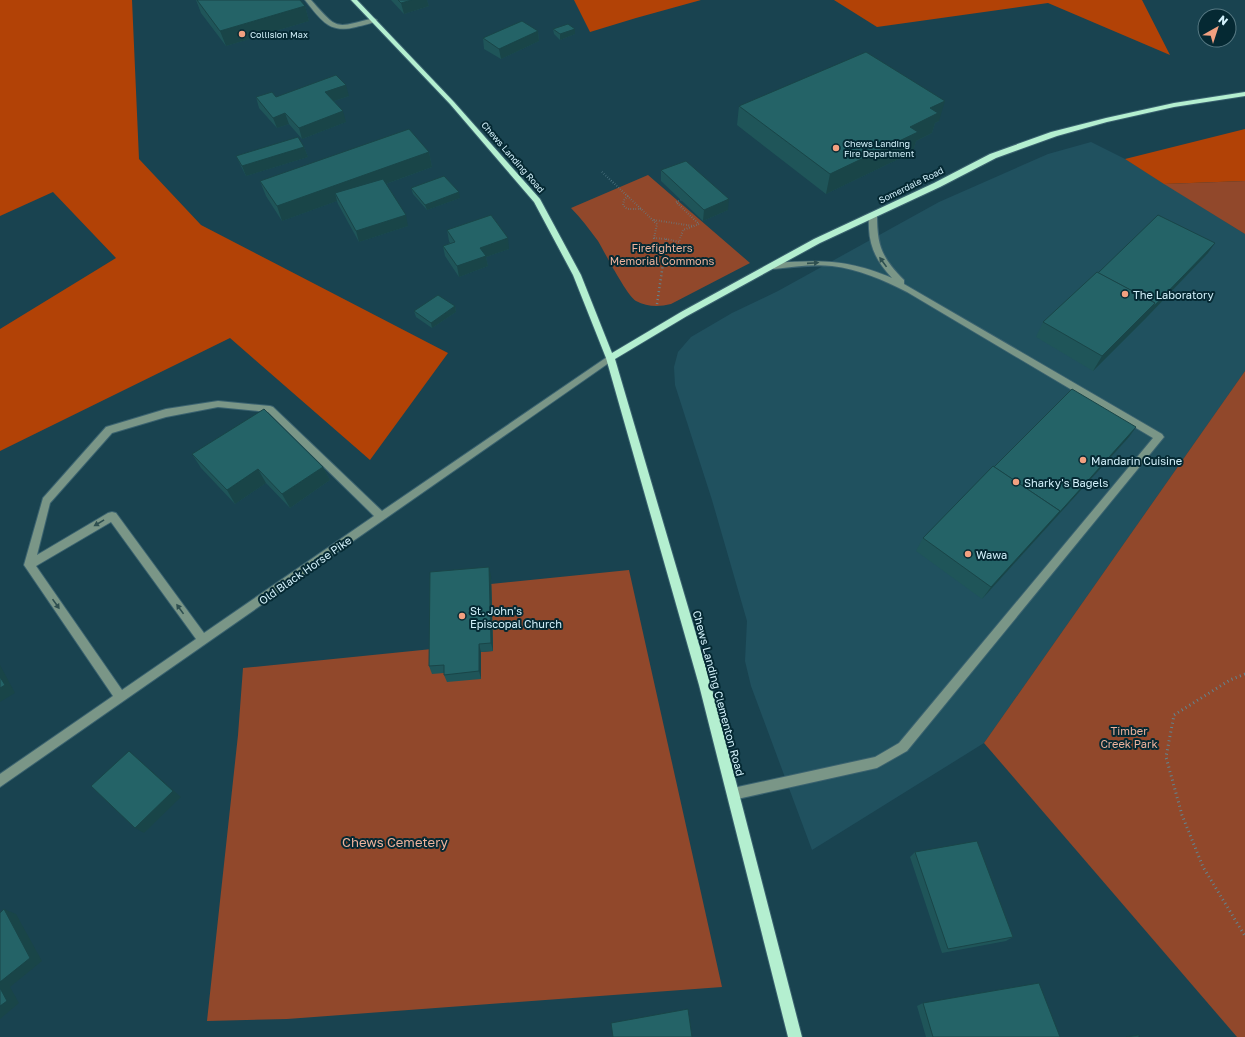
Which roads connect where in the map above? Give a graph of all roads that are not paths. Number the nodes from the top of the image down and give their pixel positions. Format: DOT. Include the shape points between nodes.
graph roads {
  1 [pos="308,0"];
  2 [pos="354,0"];
  3 [pos="374,20"];
  4 [pos="1245,94"];
  5 [pos="873,215"];
  6 [pos="774,266"];
  7 [pos="910,290"];
  8 [pos="610,358"];
  9 [pos="382,517"];
  10 [pos="29,565"];
  11 [pos="203,640"];
  12 [pos="121,697"];
  13 [pos="0,781"];
  14 [pos="733,794"];
  15 [pos="795,1037"];
  1 -- 3 [label="street" via="330,24 339,27"];
  2 -- 3 [label="main road, Chews Landing Road"];
  3 -- 8 [label="main road, Chews Landing Road" via="452,103 537,200 577,275"];
  4 -- 5 [label="main road, Somerdale Road" via="1174,104 1054,134 993,156"];
  5 -- 6 [label="main road, Somerdale Road" via="817,241"];
  7 -- 5 [label="street, one-way" via="892,273 876,252"];
  6 -- 7 [label="street, one-way" via="821,263 854,267 884,277"];
  6 -- 8 [label="main road, Somerdale Road" via="684,314"];
  7 -- 14 [label="street" via="1159,437 903,747 877,762"];
  8 -- 9 [label="street, Old Black Horse Pike"];
  8 -- 14 [label="main road, Chews Landing Clementon Road" via="705,685"];
  9 -- 10 [label="street" via="270,409 218,404 166,413 109,430 46,501"];
  9 -- 11 [label="street, Old Black Horse Pike"];
  11 -- 10 [label="street, one-way" via="112,516"];
  10 -- 12 [label="street, one-way"];
  11 -- 12 [label="street, Old Black Horse Pike"];
  12 -- 13 [label="street, Old Black Horse Pike"];
  14 -- 15 [label="main road, Chews Landing Clementon Road"];
}
